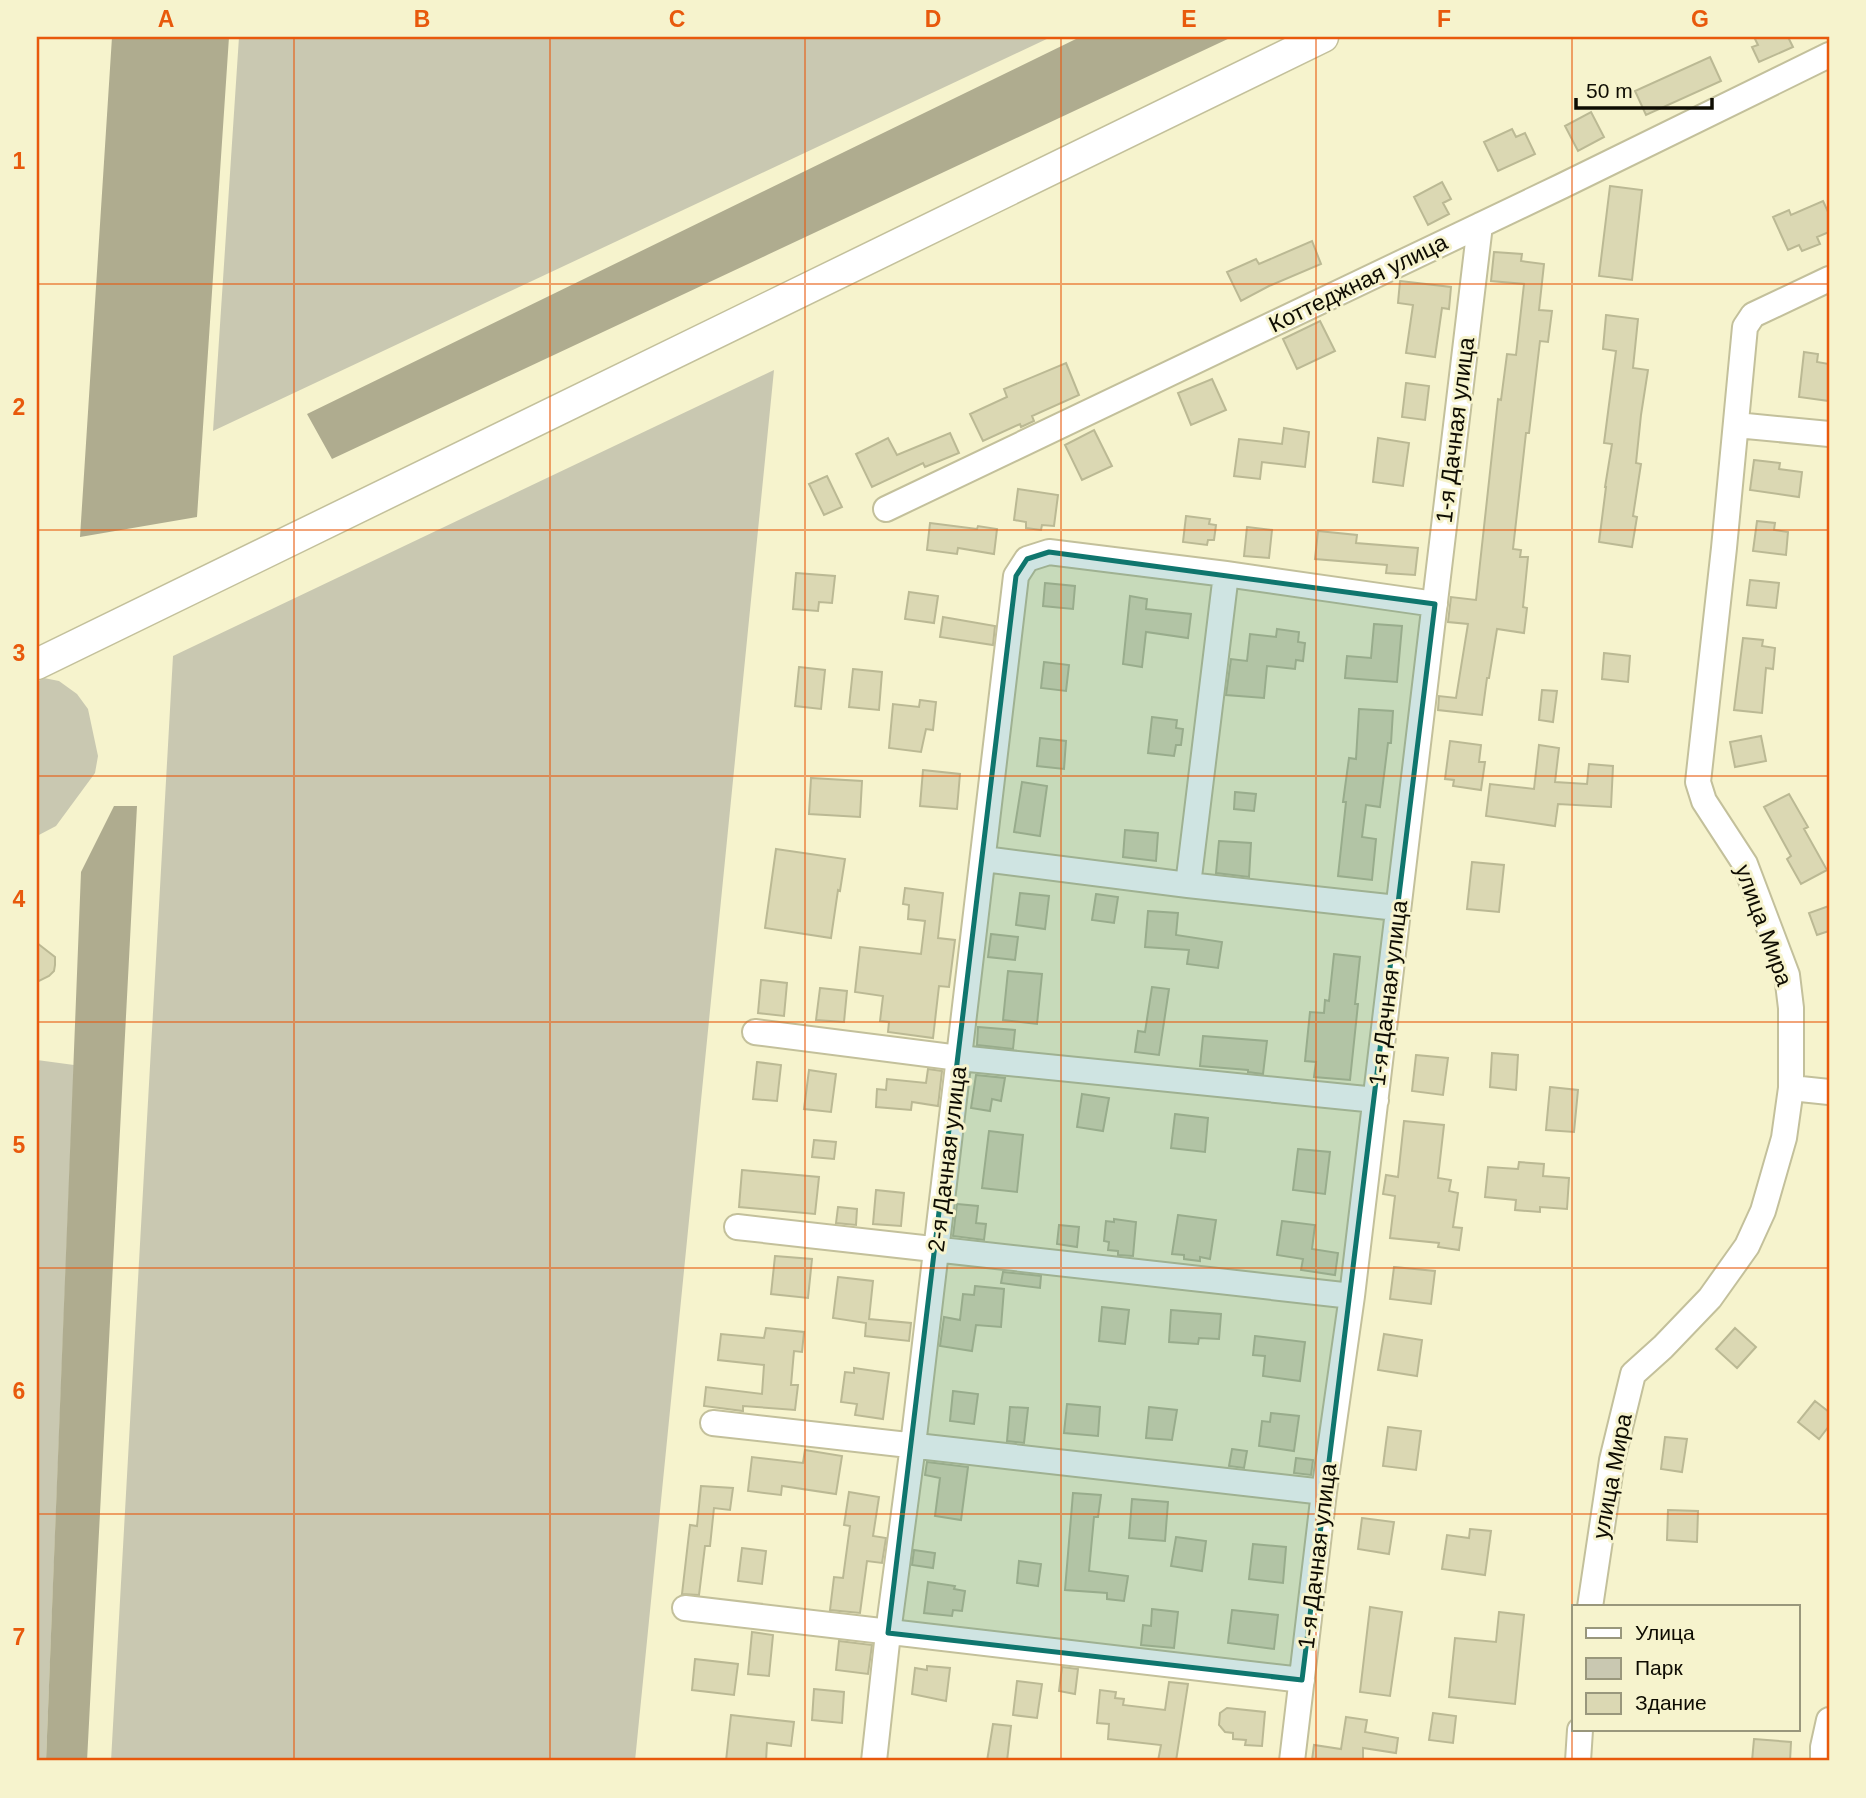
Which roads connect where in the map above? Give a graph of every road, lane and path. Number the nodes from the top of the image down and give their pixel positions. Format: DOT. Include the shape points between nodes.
graph roads {
  1 [pos="1323,37"];
  2 [pos="1829,55"];
  3 [pos="1480,225"];
  4 [pos="1829,279"];
  5 [pos="561,408"];
  6 [pos="1735,425"];
  7 [pos="1829,434"];
  8 [pos="886,509"];
  9 [pos="1226,574"];
  10 [pos="1435,604"];
  11 [pos="37,664"];
  12 [pos="37,675"];
  13 [pos="984,859"];
  14 [pos="1188,885"];
  15 [pos="1397,908"];
  16 [pos="755,1032"];
  17 [pos="959,1058"];
  18 [pos="1790,1088"];
  19 [pos="1829,1092"];
  20 [pos="1376,1100"];
  21 [pos="737,1227"];
  22 [pos="936,1250"];
  23 [pos="1352,1296"];
  24 [pos="713,1423"];
  25 [pos="913,1445"];
  26 [pos="1324,1492"];
  27 [pos="1590,1605"];
  28 [pos="685,1608"];
  29 [pos="888,1633"];
  30 [pos="1302,1680"];
  31 [pos="1829,1720"];
  32 [pos="1580,1731"];
  33 [pos="874,1761"];
  34 [pos="1292,1761"];
  35 [pos="1578,1761"];
  36 [pos="1823,1761"];
  1 -- 5 [label="main road"];
  2 -- 3 [label="street, Коттеджная улица"];
  3 -- 8 [label="street, Коттеджная улица"];
  3 -- 10 [label="street, 1-я Дачная улица"];
  4 -- 6 [label="street, улица Мира" via="1754,315 1745,327"];
  5 -- 11 [label="main road"];
  5 -- 12 [label="main road" via="463,469"];
  6 -- 7 [label="street"];
  6 -- 18 [label="street, улица Мира" via="1698,782 1704,801 1745,864 1787,975"];
  9 -- 10 [label="street"];
  9 -- 13 [label="street, 2-я Дачная улица" via="1049,552 1027,559 1016,576"];
  9 -- 14 [label="street"];
  10 -- 15 [label="street, 1-я Дачная улица"];
  13 -- 14 [label="street"];
  13 -- 17 [label="street, 2-я Дачная улица"];
  14 -- 15 [label="street"];
  15 -- 20 [label="street, 1-я Дачная улица"];
  16 -- 17 [label="street"];
  17 -- 20 [label="street"];
  17 -- 22 [label="street, 2-я Дачная улица"];
  18 -- 19 [label="street"];
  18 -- 27 [label="street, улица Мира" via="1784,1138 1763,1211 1747,1246 1710,1297 1633,1374 1612,1460"];
  20 -- 23 [label="street, 1-я Дачная улица"];
  21 -- 22 [label="street"];
  22 -- 23 [label="street"];
  22 -- 25 [label="street, 2-я Дачная улица"];
  23 -- 26 [label="street, 1-я Дачная улица"];
  24 -- 25 [label="street"];
  25 -- 26 [label="street"];
  25 -- 29 [label="street, 2-я Дачная улица"];
  26 -- 30 [label="street, 1-я Дачная улица"];
  28 -- 29 [label="street"];
  29 -- 30 [label="street"];
  29 -- 33 [label="street, 2-я Дачная улица"];
  30 -- 34 [label="street, 1-я Дачная улица"];
  31 -- 36 [label="street"];
  32 -- 35 [label="street"];
}
